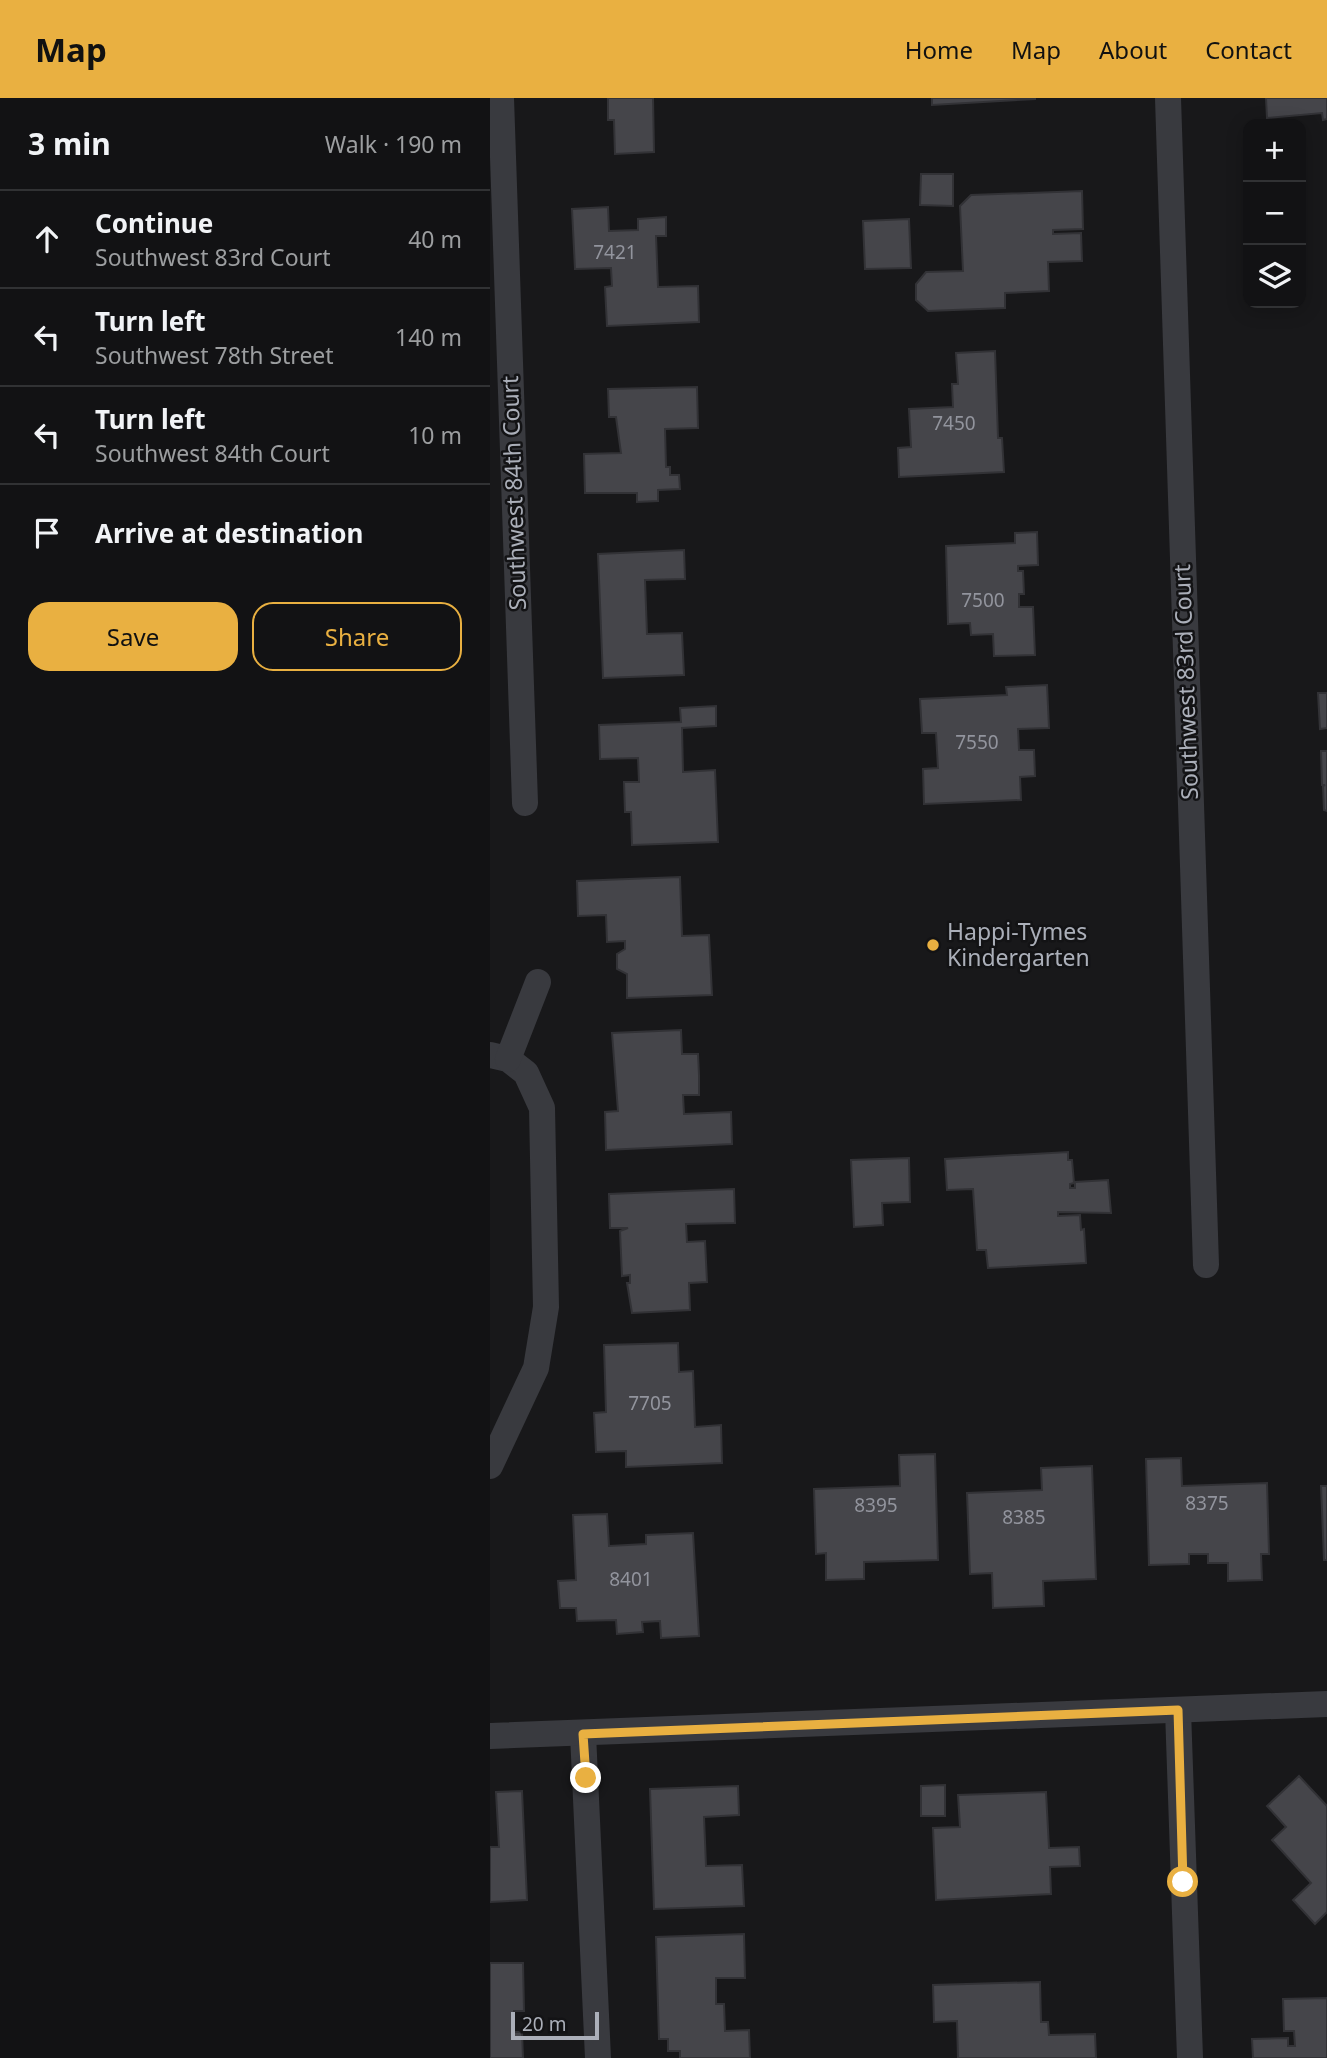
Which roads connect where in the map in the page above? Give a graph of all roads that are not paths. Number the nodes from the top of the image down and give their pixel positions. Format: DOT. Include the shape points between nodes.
graph roads {
  1 [pos="501,98"];
  2 [pos="1168,98"];
  3 [pos="525,803"];
  4 [pos="538,982"];
  5 [pos="499,1057"];
  6 [pos="1206,1265"];
  7 [pos="490,1466"];
  8 [pos="1327,1704"];
  9 [pos="1178,1710"];
  10 [pos="583,1734"];
  11 [pos="490,1736"];
  12 [pos="598,2058"];
  13 [pos="1191,2058"];
  1 -- 3 [label="street, Southwest 84th Court"];
  2 -- 6 [label="street, Southwest 83rd Court"];
  4 -- 5 [label="street"];
  5 -- 7 [label="street" via="526,1073 542,1108 546,1307 536,1368"];
  8 -- 9 [label="street"];
  9 -- 10 [label="street"];
  9 -- 13 [label="street"];
  10 -- 11 [label="street"];
  10 -- 12 [label="street"];
}
